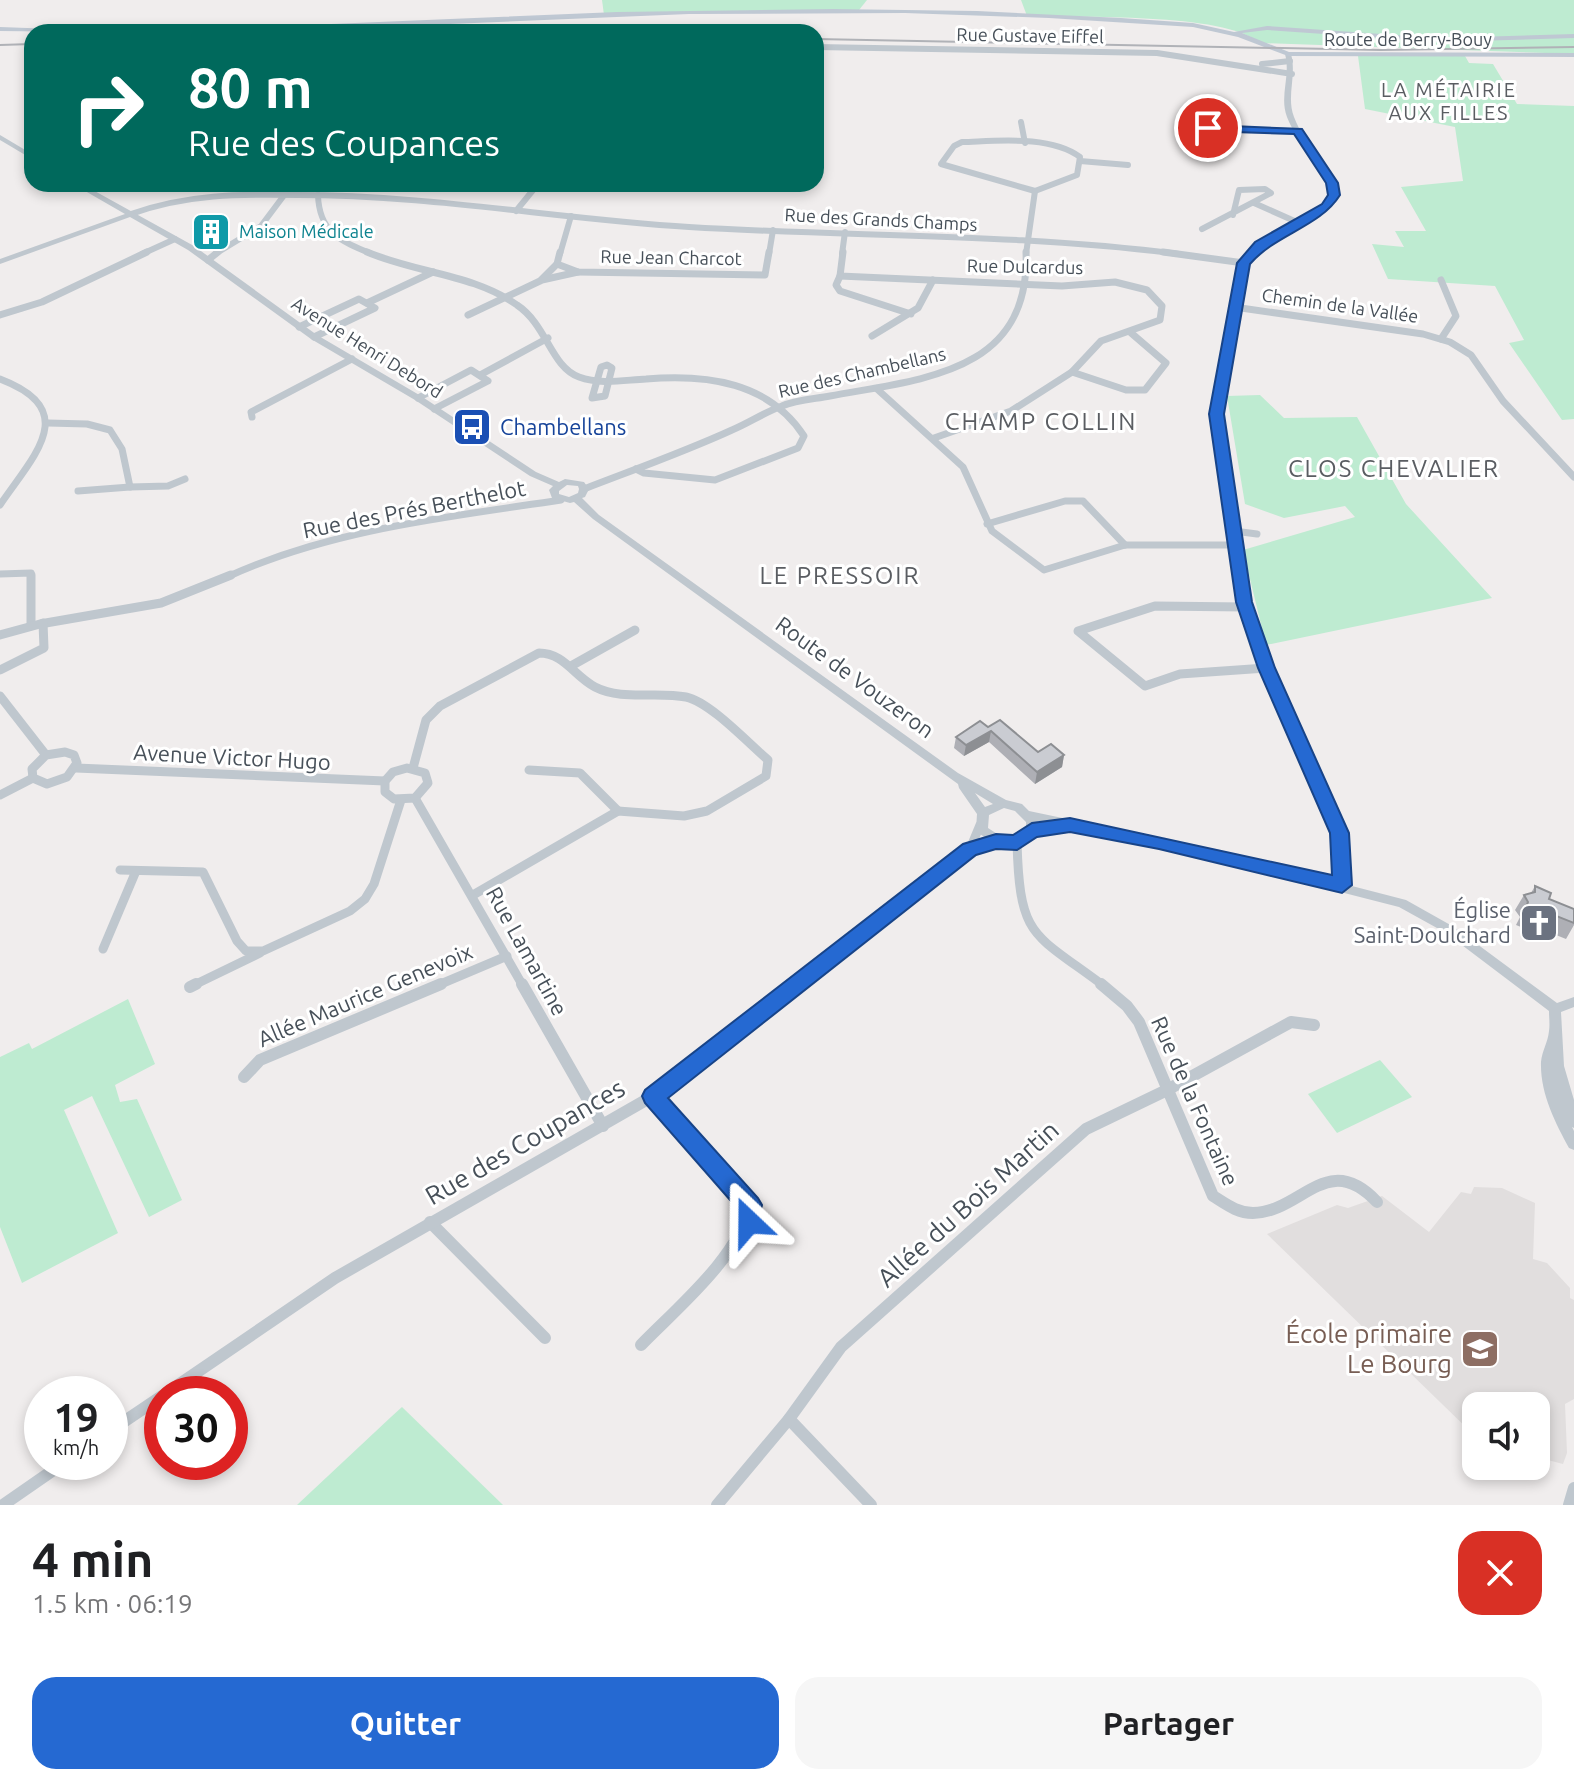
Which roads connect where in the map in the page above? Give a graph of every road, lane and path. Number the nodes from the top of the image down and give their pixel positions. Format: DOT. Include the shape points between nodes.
graph roads {
  1 [pos="443,24"];
  2 [pos="1282,30"];
  3 [pos="0,31"];
  4 [pos="24,31"];
  5 [pos="24,33"];
  6 [pos="1233,33"];
  7 [pos="1574,36"];
  8 [pos="1246,37"];
  9 [pos="824,47"];
  10 [pos="1574,55"];
  11 [pos="1289,58"];
  12 [pos="1243,64"];
  13 [pos="1292,74"];
  14 [pos="1021,122"];
  15 [pos="1179,131"];
  16 [pos="1298,131"];
  17 [pos="0,137"];
  18 [pos="1025,143"];
  19 [pos="24,152"];
  20 [pos="1080,161"];
  21 [pos="1128,165"];
  22 [pos="1035,191"];
  23 [pos="91,192"];
  24 [pos="531,192"];
  25 [pos="285,194"];
  26 [pos="318,195"];
  27 [pos="1254,203"];
  28 [pos="1235,206"];
  29 [pos="1244,209"];
  30 [pos="516,211"];
  31 [pos="131,214"];
  32 [pos="1233,215"];
  33 [pos="571,216"];
  34 [pos="1299,223"];
  35 [pos="1202,229"];
  36 [pos="773,230"];
  37 [pos="845,232"];
  38 [pos="175,239"];
  39 [pos="1025,240"];
  40 [pos="208,260"];
  41 [pos="0,262"];
  42 [pos="1244,263"];
  43 [pos="557,264"];
  44 [pos="433,272"];
  45 [pos="578,272"];
  46 [pos="840,276"];
  47 [pos="933,280"];
  48 [pos="1441,280"];
  49 [pos="540,281"];
  50 [pos="1027,284"];
  51 [pos="506,297"];
  52 [pos="367,303"];
  53 [pos="1234,307"];
  54 [pos="911,314"];
  55 [pos="0,315"];
  56 [pos="468,315"];
  57 [pos="299,327"];
  58 [pos="1130,332"];
  59 [pos="872,336"];
  60 [pos="314,337"];
  61 [pos="548,338"];
  62 [pos="1441,339"];
  63 [pos="352,359"];
  64 [pos="1072,372"];
  65 [pos="480,375"];
  66 [pos="0,379"];
  67 [pos="594,382"];
  68 [pos="610,383"];
  69 [pos="877,389"];
  70 [pos="418,398"];
  71 [pos="783,405"];
  72 [pos="434,409"];
  73 [pos="252,417"];
  74 [pos="48,423"];
  75 [pos="934,438"];
  76 [pos="636,469"];
  77 [pos="1574,477"];
  78 [pos="185,479"];
  79 [pos="559,485"];
  80 [pos="130,487"];
  81 [pos="78,491"];
  82 [pos="581,494"];
  83 [pos="561,500"];
  84 [pos="0,505"];
  85 [pos="987,524"];
  86 [pos="1234,531"];
  87 [pos="1257,534"];
  88 [pos="1125,545"];
  89 [pos="1236,545"];
  90 [pos="0,574"];
  91 [pos="1245,607"];
  92 [pos="43,623"];
  93 [pos="31,625"];
  94 [pos="635,630"];
  95 [pos="0,635"];
  96 [pos="571,666"];
  97 [pos="1266,668"];
  98 [pos="0,670"];
  99 [pos="0,696"];
  100 [pos="46,755"];
  101 [pos="76,768"];
  102 [pos="413,768"];
  103 [pos="529,770"];
  104 [pos="954,776"];
  105 [pos="33,778"];
  106 [pos="385,781"];
  107 [pos="0,795"];
  108 [pos="415,798"];
  109 [pos="401,800"];
  110 [pos="1003,804"];
  111 [pos="618,811"];
  112 [pos="1029,815"];
  113 [pos="981,819"];
  114 [pos="1070,825"];
  115 [pos="1032,831"];
  116 [pos="996,842"];
  117 [pos="1017,843"];
  118 [pos="970,849"];
  119 [pos="120,870"];
  120 [pos="136,871"];
  121 [pos="1342,885"];
  122 [pos="473,895"];
  123 [pos="103,949"];
  124 [pos="263,951"];
  125 [pos="507,956"];
  126 [pos="190,987"];
  127 [pos="1574,1002"];
  128 [pos="1555,1009"];
  129 [pos="1314,1025"];
  130 [pos="244,1077"];
  131 [pos="1167,1090"];
  132 [pos="653,1096"];
  133 [pos="1571,1122"];
  134 [pos="603,1126"];
  135 [pos="1574,1144"];
  136 [pos="1377,1202"];
  137 [pos="430,1222"];
  138 [pos="545,1338"];
  139 [pos="641,1345"];
  140 [pos="193,1376"];
  141 [pos="789,1419"];
  142 [pos="39,1480"];
  143 [pos="1574,1488"];
  144 [pos="3,1505"];
  145 [pos="717,1505"];
  146 [pos="871,1505"];
  147 [pos="1569,1505"];
  1 -- 6 [label="main road" via="859,10 1167,23"];
  2 -- 6 [label="main road"];
  2 -- 7 [label="main road" via="1428,40"];
  2 -- 8 [label="main road"];
  3 -- 4 [label="main road"];
  3 -- 5 [label="main road"];
  6 -- 8 [label="main road, Route de Berry-Bouy"];
  8 -- 11 [label="main road, Route de Berry-Bouy"];
  9 -- 12 [label="street, Rue Gustave Eiffel" via="1157,53"];
  10 -- 11 [label="main road, Route de Berry-Bouy"];
  11 -- 12 [label="street, Rue Gustave Eiffel"];
  11 -- 13 [label="street"];
  12 -- 13 [label="street, Rue Gustave Eiffel"];
  13 -- 16 [label="street" via="1287,105"];
  14 -- 18 [label="street"];
  15 -- 16 [label="street"];
  16 -- 34 [label="street" via="1332,183 1334,195 1326,207"];
  17 -- 19 [label="street"];
  18 -- 20 [label="street" via="1075,151"];
  18 -- 22 [label="street" via="959,142 941,164"];
  20 -- 21 [label="street"];
  20 -- 22 [label="street" via="1076,177"];
  22 -- 39 [label="street, Rue des Chambellans"];
  23 -- 31 [label="street, Avenue Henri Debord"];
  24 -- 30 [label="street"];
  25 -- 26 [label="street, Rue des Grands Champs"];
  25 -- 31 [label="street, Rue des Grands Champs" via="197,195"];
  25 -- 40 [label="street" via="264,226"];
  26 -- 30 [label="street, Rue des Grands Champs" via="391,196"];
  26 -- 44 [label="street" via="325,222 347,243 390,262"];
  27 -- 28 [label="street" via="1271,193 1242,188"];
  27 -- 29 [label="street"];
  27 -- 34 [label="street"];
  28 -- 29 [label="street"];
  28 -- 32 [label="street"];
  29 -- 32 [label="street"];
  30 -- 33 [label="street, Rue des Grands Champs"];
  31 -- 38 [label="street, Avenue Henri Debord"];
  31 -- 41 [label="street"];
  32 -- 35 [label="street"];
  33 -- 36 [label="street, Rue des Grands Champs"];
  33 -- 43 [label="street, Rue Jean Charcot"];
  34 -- 42 [label="street" via="1259,245"];
  36 -- 37 [label="street, Rue des Grands Champs"];
  36 -- 45 [label="street, Rue Jean Charcot" via="765,275"];
  37 -- 39 [label="street, Rue des Grands Champs"];
  37 -- 46 [label="street"];
  38 -- 40 [label="street, Avenue Henri Debord"];
  38 -- 55 [label="street" via="42,302"];
  39 -- 42 [label="street, Rue des Grands Champs"];
  39 -- 50 [label="street, Rue des Chambellans"];
  40 -- 57 [label="street, Avenue Henri Debord"];
  42 -- 53 [label="street"];
  43 -- 45 [label="street, Rue Jean Charcot"];
  43 -- 49 [label="street, Rue Jean Charcot"];
  44 -- 51 [label="street"];
  44 -- 52 [label="street"];
  45 -- 49 [label="street, Rue Jean Charcot"];
  46 -- 47 [label="street, Rue Dulcardus"];
  46 -- 54 [label="street" via="840,291"];
  47 -- 50 [label="street, Rue Dulcardus"];
  47 -- 54 [label="street" via="931,291"];
  48 -- 62 [label="street, Chemin de la Vallée" via="1456,316"];
  49 -- 51 [label="street, Rue Jean Charcot"];
  50 -- 58 [label="street, Rue Dulcardus" via="1115,282 1147,290 1164,312 1150,326"];
  50 -- 69 [label="street, Rue des Chambellans" via="1009,326 982,353 940,374"];
  51 -- 56 [label="street, Rue Jean Charcot"];
  51 -- 61 [label="street"];
  52 -- 57 [label="street" via="359,299"];
  52 -- 60 [label="street" via="375,308"];
  53 -- 62 [label="street, Chemin de la Vallée"];
  53 -- 86 [label="street" via="1216,414"];
  54 -- 59 [label="street"];
  57 -- 60 [label="street, Avenue Henri Debord"];
  58 -- 64 [label="street, Rue Dulcardus" via="1101,341"];
  58 -- 64 [label="street" via="1166,363 1145,390 1126,390"];
  60 -- 63 [label="street, Avenue Henri Debord"];
  61 -- 65 [label="street"];
  61 -- 67 [label="street" via="561,367"];
  62 -- 77 [label="street, Chemin de la Vallée" via="1471,355 1503,401"];
  63 -- 70 [label="street, Avenue Henri Debord"];
  63 -- 73 [label="street" via="251,412"];
  64 -- 75 [label="street, Rue Dulcardus" via="1011,411"];
  65 -- 70 [label="street" via="471,370"];
  65 -- 72 [label="street" via="488,381"];
  66 -- 74 [label="street" via="31,391 45,406"];
  67 -- 68 [label="street"];
  67 -- 68 [label="street" via="591,396 597,399 605,396"];
  67 -- 68 [label="street" via="607,365 612,368"];
  68 -- 71 [label="street" via="706,380 750,389"];
  69 -- 71 [label="street, Rue des Chambellans"];
  69 -- 75 [label="street"];
  70 -- 72 [label="street, Avenue Henri Debord"];
  71 -- 76 [label="street, Rue des Chambellans"];
  71 -- 76 [label="street" via="797,421 803,443 771,461 715,480"];
  72 -- 79 [label="street, Avenue Henri Debord" via="533,474"];
  74 -- 80 [label="street" via="92,424 114,433 122,442"];
  74 -- 84 [label="street" via="40,446"];
  75 -- 85 [label="street" via="972,481"];
  76 -- 82 [label="street, Rue des Chambellans"];
  78 -- 80 [label="street" via="168,486"];
  79 -- 82 [label="street, Avenue Henri Debord" via="574,482"];
  79 -- 83 [label="street" via="554,490"];
  80 -- 81 [label="street"];
  82 -- 83 [label="street"];
  82 -- 104 [label="street, Route de Vouzeron" via="596,517"];
  83 -- 92 [label="street, Rue des Prés Berthelot" via="375,530 278,555 157,604"];
  85 -- 88 [label="street" via="1001,541 1044,570"];
  85 -- 88 [label="street" via="1065,501 1083,501"];
  86 -- 87 [label="street"];
  86 -- 89 [label="street"];
  88 -- 89 [label="street"];
  89 -- 91 [label="street"];
  90 -- 93 [label="street" via="31,573"];
  91 -- 97 [label="street"];
  91 -- 97 [label="street" via="1155,606 1078,631 1145,686 1180,674"];
  92 -- 93 [label="street, Rue des Prés Berthelot"];
  92 -- 98 [label="street" via="44,648"];
  93 -- 95 [label="street, Rue des Prés Berthelot"];
  94 -- 96 [label="street"];
  96 -- 102 [label="street" via="553,653 539,653 440,706 426,720"];
  96 -- 111 [label="street" via="593,686 612,693 687,697 701,703 768,760 766,776 707,811 684,816"];
  97 -- 121 [label="street" via="1340,833"];
  99 -- 100 [label="street"];
  100 -- 101 [label="street, Avenue Victor Hugo" via="70,753"];
  100 -- 105 [label="street" via="32,769"];
  101 -- 105 [label="street, Avenue Victor Hugo" via="53,783"];
  101 -- 106 [label="street, Avenue Victor Hugo"];
  102 -- 106 [label="street, Avenue Victor Hugo" via="400,769"];
  102 -- 108 [label="street" via="425,773 428,783"];
  103 -- 111 [label="street" via="580,773"];
  104 -- 110 [label="street, Route de Vouzeron"];
  104 -- 113 [label="street, Route de Vouzeron"];
  105 -- 107 [label="street"];
  106 -- 109 [label="street" via="389,796"];
  108 -- 109 [label="street"];
  108 -- 122 [label="street, Rue Lamartine"];
  109 -- 124 [label="street" via="365,899"];
  110 -- 112 [label="street"];
  110 -- 113 [label="street"];
  111 -- 122 [label="street"];
  112 -- 114 [label="street"];
  112 -- 115 [label="street"];
  113 -- 116 [label="street"];
  113 -- 118 [label="street, Rue des Coupances"];
  114 -- 115 [label="street"];
  114 -- 121 [label="street"];
  115 -- 117 [label="street"];
  116 -- 117 [label="street"];
  116 -- 118 [label="street, Rue des Coupances"];
  117 -- 131 [label="street, Rue de la Fontaine" via="1019,900 1029,925 1125,1002"];
  118 -- 132 [label="street, Rue des Coupances"];
  119 -- 120 [label="street"];
  120 -- 123 [label="street"];
  120 -- 124 [label="street" via="203,872 237,941 246,951"];
  121 -- 128 [label="street" via="1424,913"];
  122 -- 125 [label="street, Rue Lamartine"];
  124 -- 126 [label="street"];
  125 -- 130 [label="street, Allée Maurice Genevoix" via="260,1060"];
  125 -- 134 [label="street, Rue Lamartine"];
  127 -- 128 [label="street"];
  128 -- 133 [label="street" via="1547,1074"];
  129 -- 131 [label="street, Allée du Bois Martin" via="1291,1022"];
  131 -- 136 [label="street, Rue de la Fontaine" via="1213,1196 1225,1207 1240,1214 1261,1214 1332,1180 1359,1185"];
  131 -- 141 [label="street, Allée du Bois Martin" via="1086,1129 1049,1160 841,1347"];
  132 -- 134 [label="street, Rue des Coupances"];
  132 -- 139 [label="street" via="750,1205 751,1213 732,1247"];
  133 -- 135 [label="street"];
  134 -- 137 [label="street, Rue des Coupances"];
  137 -- 138 [label="street"];
  137 -- 140 [label="street, Rue des Coupances" via="303,1298"];
  141 -- 145 [label="street, Allée du Bois Martin"];
  141 -- 146 [label="street"];
  142 -- 144 [label="street"];
  143 -- 147 [label="street"];
}
